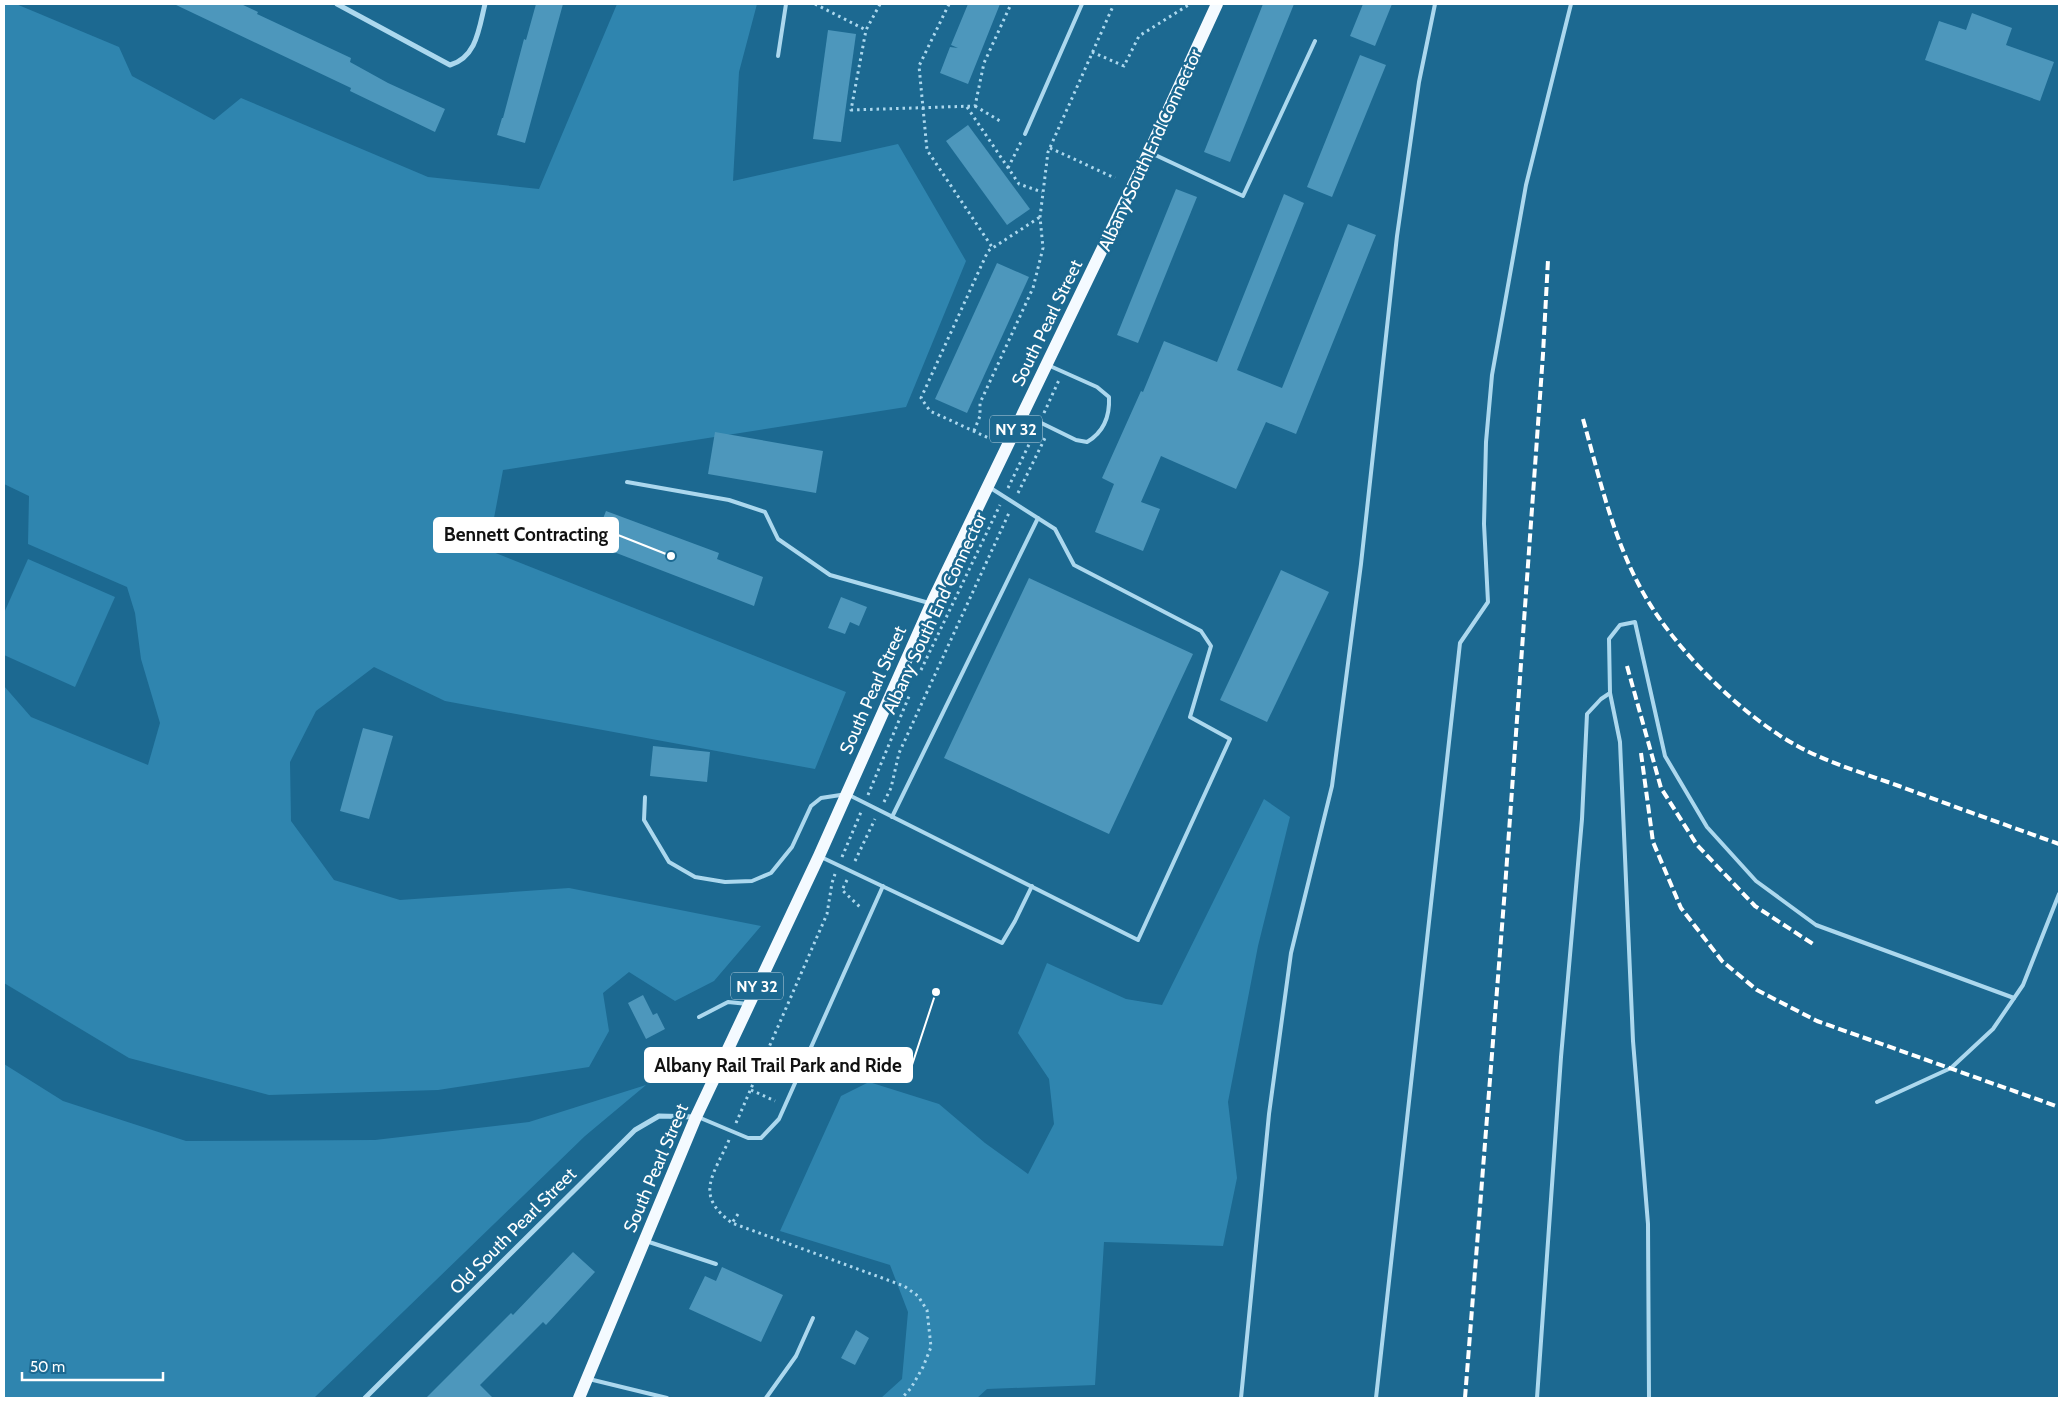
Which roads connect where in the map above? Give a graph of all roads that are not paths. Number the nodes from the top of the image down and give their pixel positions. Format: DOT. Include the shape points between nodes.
graph roads {
  1 [pos="337,4"];
  2 [pos="485,4"];
  3 [pos="786,4"];
  4 [pos="1082,4"];
  5 [pos="1217,4"];
  6 [pos="1434,4"];
  7 [pos="1571,4"];
  8 [pos="1315,41"];
  9 [pos="778,56"];
  10 [pos="1025,134"];
  11 [pos="1149,152"];
  12 [pos="1047,364"];
  13 [pos="1022,414"];
  14 [pos="627,482"];
  15 [pos="988,486"];
  16 [pos="1038,518"];
  17 [pos="931,603"];
  18 [pos="1610,693"];
  19 [pos="847,794"];
  20 [pos="645,798"];
  21 [pos="892,817"];
  22 [pos="819,856"];
  23 [pos="883,886"];
  24 [pos="1032,886"];
  25 [pos="2059,894"];
  26 [pos="2014,998"];
  27 [pos="749,1004"];
  28 [pos="699,1017"];
  29 [pos="1877,1102"];
  30 [pos="696,1116"];
  31 [pos="644,1240"];
  32 [pos="716,1264"];
  33 [pos="813,1318"];
  34 [pos="587,1379"];
  35 [pos="365,1398"];
  36 [pos="579,1398"];
  37 [pos="667,1398"];
  38 [pos="766,1398"];
  39 [pos="1241,1398"];
  40 [pos="1376,1398"];
  41 [pos="1537,1398"];
  42 [pos="1649,1398"];
  1 -- 2 [label="street" via="450,65 461,62 470,51 478,35"];
  3 -- 9 [label="lane"];
  4 -- 10 [label="lane"];
  5 -- 11 [label="main road, South Pearl Street / NY 32"];
  6 -- 39 [label="lane" via="1419,82 1397,236 1361,564 1332,786 1291,953 1268,1114"];
  7 -- 40 [label="lane" via="1526,185 1492,376 1484,524 1488,602 1460,643"];
  8 -- 11 [label="lane" via="1243,196"];
  11 -- 12 [label="main road, South Pearl Street / NY 32"];
  12 -- 13 [label="main road, South Pearl Street / NY 32"];
  12 -- 13 [label="lane" via="1097,387 1109,397 1110,412 1098,436 1087,442 1076,440"];
  13 -- 15 [label="main road, South Pearl Street / NY 32"];
  14 -- 17 [label="lane" via="730,500 765,512 778,539 830,575"];
  15 -- 16 [label="lane"];
  15 -- 17 [label="main road, South Pearl Street / NY 32"];
  16 -- 21 [label="lane"];
  16 -- 24 [label="lane" via="1055,529 1074,565 1201,631 1211,646 1190,717 1230,739 1138,940"];
  17 -- 19 [label="main road, South Pearl Street / NY 32"];
  18 -- 26 [label="lane" via="1609,639 1620,625 1635,622 1665,756 1707,827 1756,881 1816,924"];
  18 -- 41 [label="lane" via="1587,714 1582,819"];
  18 -- 42 [label="lane" via="1620,742 1633,1041 1648,1224"];
  19 -- 20 [label="lane" via="821,798 810,806 792,847 771,873 752,881 725,882 695,877 669,862 644,820"];
  19 -- 21 [label="lane"];
  19 -- 22 [label="main road, South Pearl Street / NY 32"];
  21 -- 24 [label="lane"];
  22 -- 23 [label="lane"];
  22 -- 27 [label="main road, South Pearl Street / NY 32"];
  23 -- 24 [label="lane" via="1002,943"];
  23 -- 30 [label="lane" via="779,1119 760,1138 748,1138"];
  25 -- 26 [label="lane" via="2023,985"];
  26 -- 29 [label="lane" via="1993,1029 1951,1068"];
  27 -- 28 [label="lane" via="728,1002"];
  27 -- 30 [label="main road, South Pearl Street / NY 32"];
  30 -- 31 [label="main road, South Pearl Street / NY 32"];
  30 -- 35 [label="street, Old South Pearl Street" via="659,1116 635,1130"];
  31 -- 32 [label="lane"];
  31 -- 34 [label="main road, South Pearl Street / NY 32"];
  33 -- 38 [label="lane" via="796,1356"];
  34 -- 36 [label="main road, South Pearl Street / NY 32"];
  34 -- 37 [label="lane"];
}
